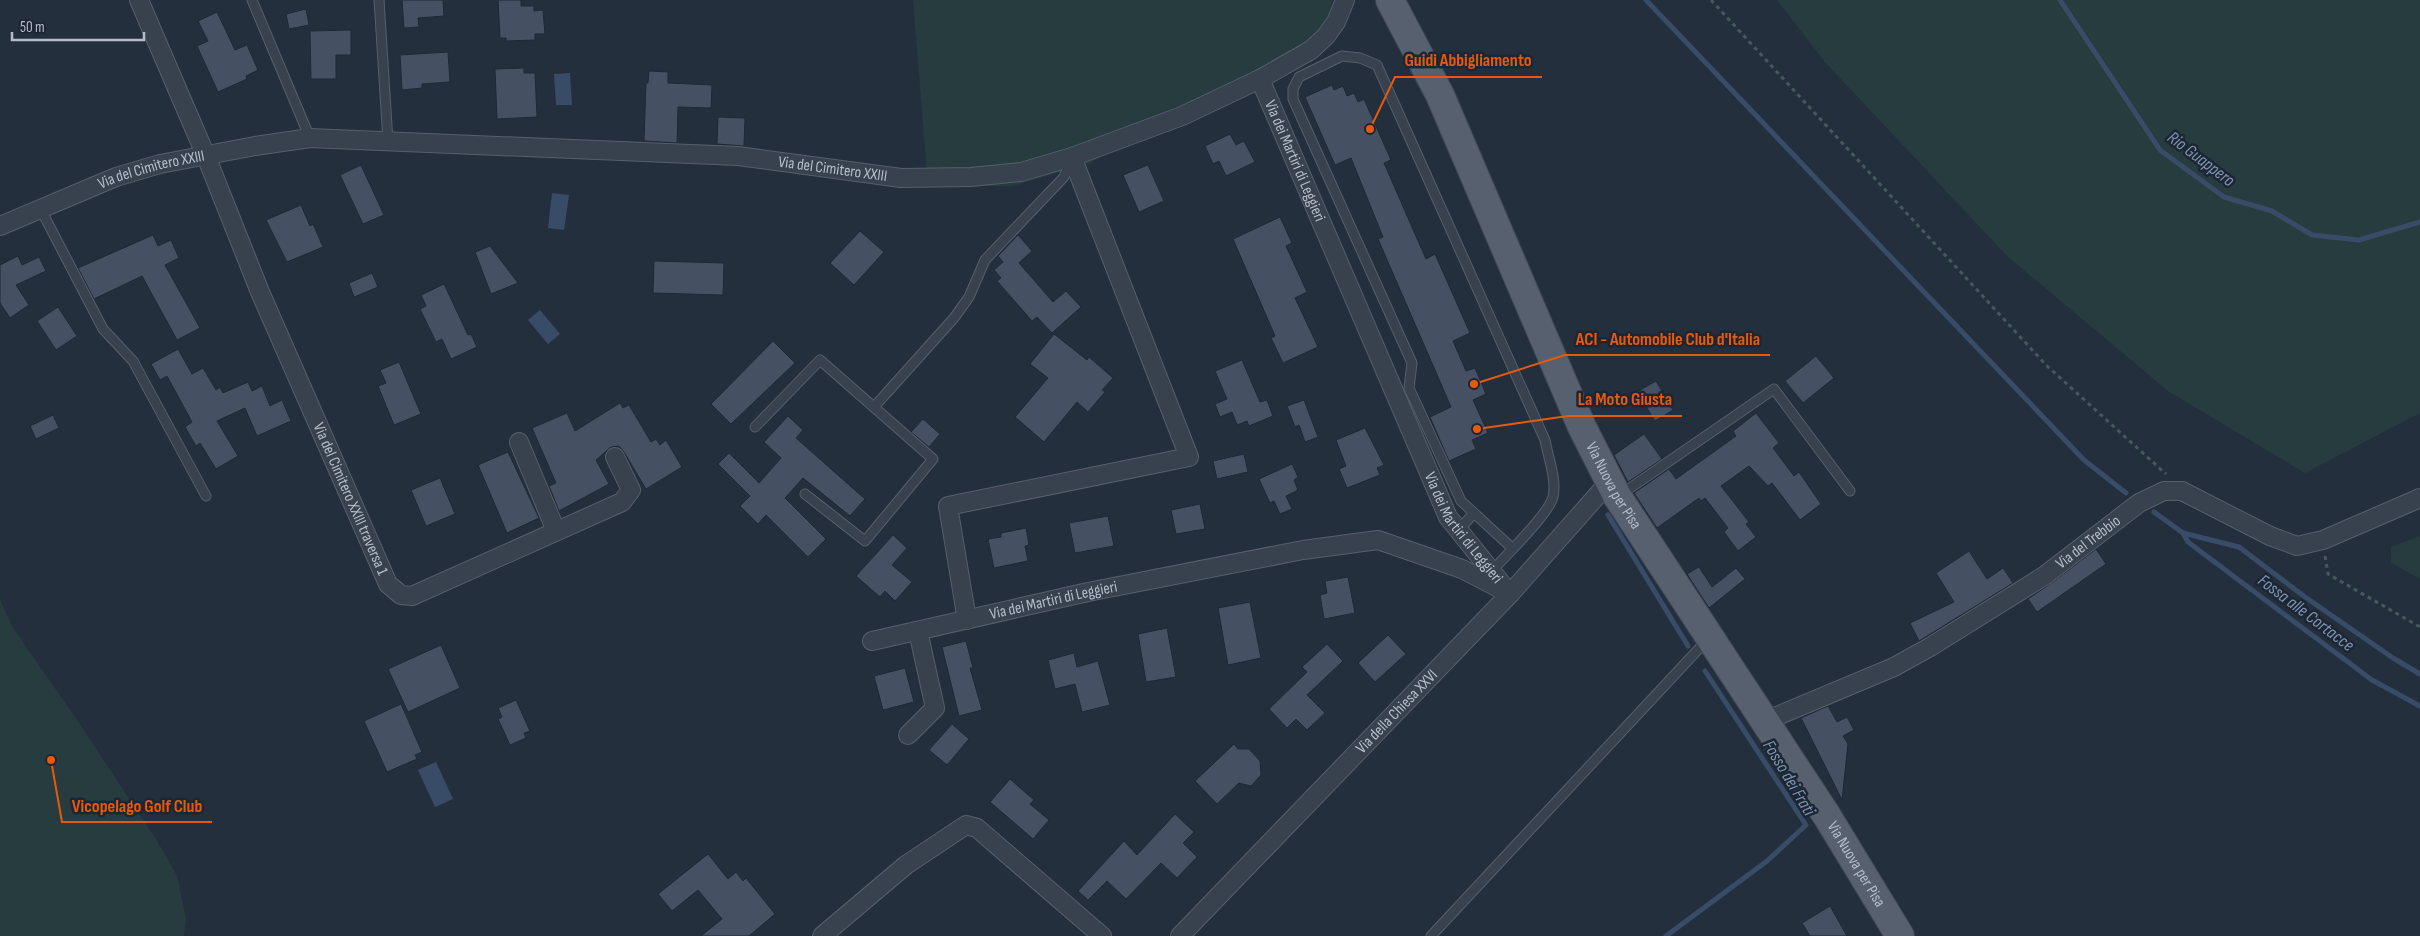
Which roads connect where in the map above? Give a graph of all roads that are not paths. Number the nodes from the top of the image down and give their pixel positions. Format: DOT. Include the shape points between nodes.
graph roads {
  1 [pos="139,0"];
  2 [pos="252,0"];
  3 [pos="378,0"];
  4 [pos="1345,0"];
  5 [pos="1390,0"];
  6 [pos="1260,79"];
  7 [pos="310,138"];
  8 [pos="388,141"];
  9 [pos="206,156"];
  10 [pos="1072,157"];
  11 [pos="40,208"];
  12 [pos="0,226"];
  13 [pos="874,407"];
  14 [pos="755,428"];
  15 [pos="519,442"];
  16 [pos="615,457"];
  17 [pos="1613,489"];
  18 [pos="1850,491"];
  19 [pos="805,494"];
  20 [pos="206,496"];
  21 [pos="2420,498"];
  22 [pos="1474,514"];
  23 [pos="1458,530"];
  24 [pos="556,532"];
  25 [pos="1512,548"];
  26 [pos="1492,571"];
  27 [pos="1510,594"];
  28 [pos="967,620"];
  29 [pos="918,631"];
  30 [pos="1710,637"];
  31 [pos="872,642"];
  32 [pos="1765,721"];
  33 [pos="908,735"];
  34 [pos="822,936"];
  35 [pos="1102,936"];
  36 [pos="1180,936"];
  37 [pos="1431,936"];
  38 [pos="1900,936"];
  1 -- 9 [label="street, Via del Cimitero XXIII traversa 1"];
  2 -- 7 [label="lane"];
  3 -- 8 [label="lane"];
  4 -- 6 [label="street, Via del Cimitero XXIII" via="1336,22 1311,50"];
  5 -- 17 [label="main road, Via Nuova per Pisa" via="1440,94 1582,427"];
  6 -- 10 [label="street, Via del Cimitero XXIII" via="1182,116"];
  6 -- 23 [label="street, Via dei Martiri di Leggieri" via="1448,517"];
  7 -- 8 [label="street, Via del Cimitero XXIII"];
  7 -- 9 [label="street, Via del Cimitero XXIII"];
  8 -- 10 [label="street, Via del Cimitero XXIII" via="738,156 901,178 1021,172"];
  9 -- 11 [label="street, Via del Cimitero XXIII" via="160,164 116,177"];
  9 -- 24 [label="street, Via del Cimitero XXIII traversa 1" via="260,292 388,584 401,595 412,596"];
  10 -- 13 [label="lane" via="1064,177 985,260 970,297 954,318"];
  10 -- 28 [label="street, Via dei Martiri di Leggieri" via="1189,457 948,506"];
  11 -- 12 [label="street, Via del Cimitero XXIII"];
  11 -- 20 [label="lane" via="103,329 133,361"];
  13 -- 14 [label="lane" via="820,360"];
  13 -- 19 [label="lane" via="933,459 865,542"];
  15 -- 24 [label="street"];
  16 -- 24 [label="street, Via del Cimitero XXIII traversa 1" via="631,490 628,496 622,502"];
  17 -- 18 [label="lane" via="1774,389"];
  17 -- 27 [label="street, Via della Chiesa XXVI"];
  17 -- 30 [label="main road, Via Nuova per Pisa"];
  21 -- 32 [label="street, Via del Trebbio" via="2323,540 2297,546 2270,536 2182,491 2164,491 2139,503 2044,576 1930,648 1894,667"];
  22 -- 23 [label="lane"];
  22 -- 25 [label="lane"];
  22 -- 25 [label="lane" via="1461,501 1409,388 1412,363 1293,99 1293,89 1299,77 1342,56 1360,58 1377,65 1545,440 1553,497 1543,514"];
  23 -- 26 [label="street, Via dei Martiri di Leggieri"];
  25 -- 26 [label="lane"];
  26 -- 27 [label="street, Via dei Martiri di Leggieri"];
  27 -- 28 [label="street, Via dei Martiri di Leggieri" via="1462,569 1378,540 1303,550"];
  27 -- 36 [label="street, Via della Chiesa XXVI"];
  28 -- 29 [label="street, Via dei Martiri di Leggieri"];
  29 -- 31 [label="street, Via dei Martiri di Leggieri"];
  29 -- 33 [label="street" via="935,708"];
  30 -- 32 [label="main road, Via Nuova per Pisa"];
  30 -- 37 [label="lane"];
  32 -- 38 [label="main road, Via Nuova per Pisa"];
  34 -- 35 [label="street" via="906,865 966,825 977,828"];
}
